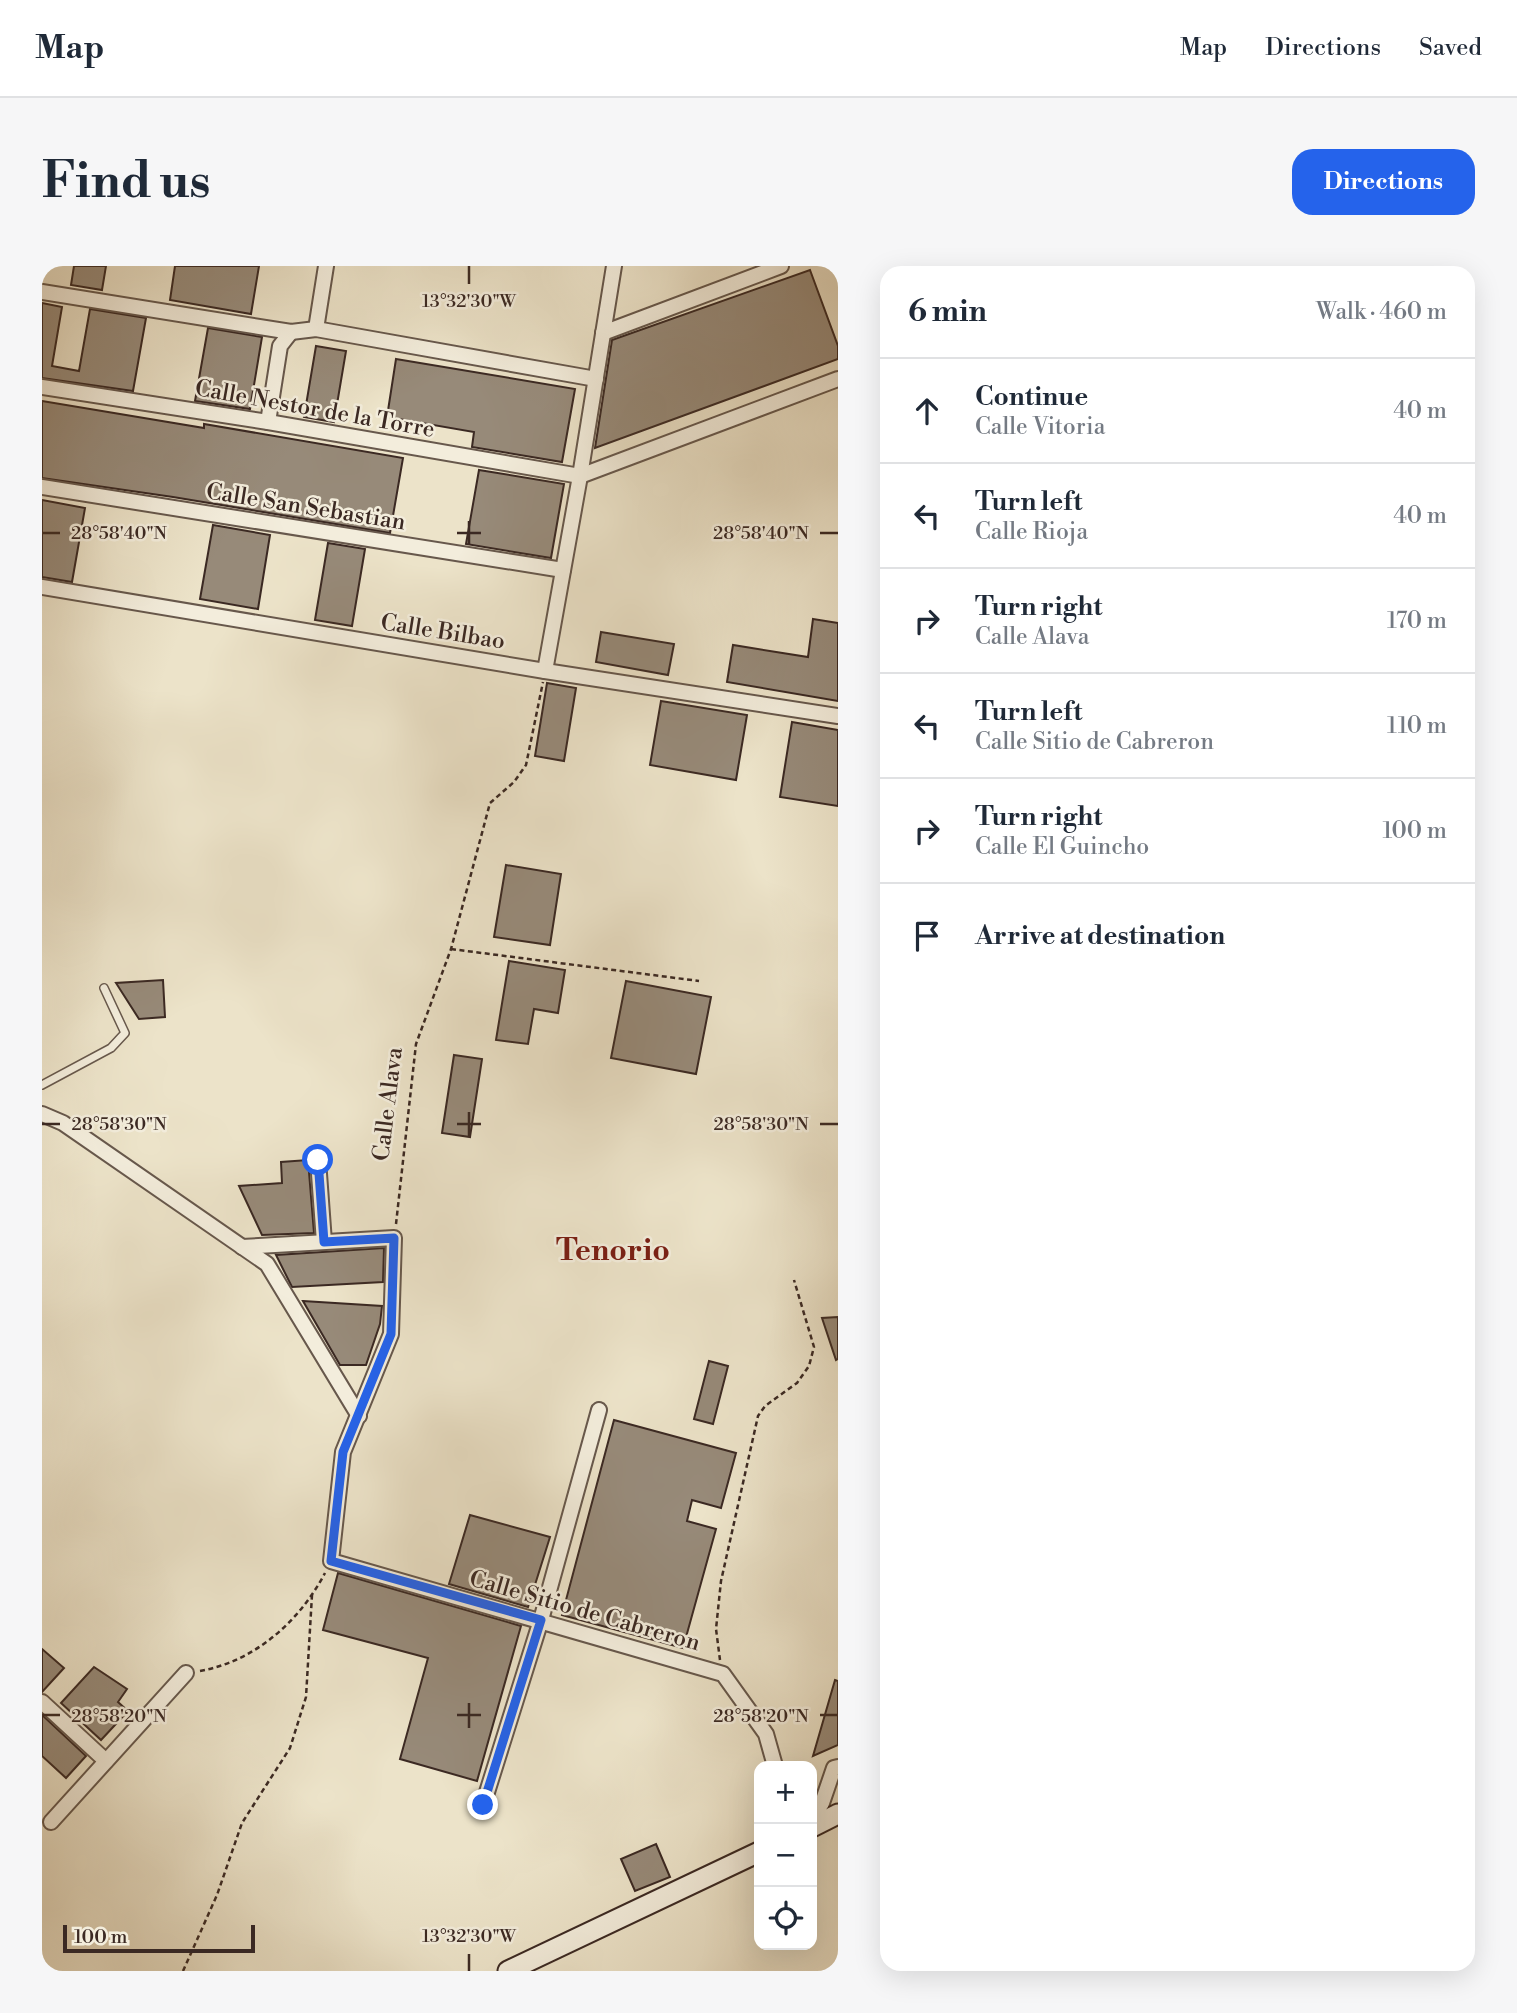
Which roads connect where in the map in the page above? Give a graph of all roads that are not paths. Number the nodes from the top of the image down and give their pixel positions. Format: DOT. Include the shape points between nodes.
graph roads {
  1 [pos="326,266"];
  2 [pos="614,266"];
  3 [pos="781,266"];
  4 [pos="42,292"];
  5 [pos="316,329"];
  6 [pos="291,331"];
  7 [pos="603,333"];
  8 [pos="596,379"];
  9 [pos="838,379"];
  10 [pos="42,387"];
  11 [pos="268,422"];
  12 [pos="580,476"];
  13 [pos="42,487"];
  14 [pos="563,570"];
  15 [pos="42,587"];
  16 [pos="545,671"];
  17 [pos="838,716"];
  18 [pos="104,988"];
  19 [pos="42,1085"];
  20 [pos="42,1114"];
  21 [pos="318,1160"];
  22 [pos="324,1242"];
  23 [pos="242,1247"];
  24 [pos="599,1410"];
  25 [pos="359,1416"];
  26 [pos="541,1620"];
  27 [pos="186,1673"];
  28 [pos="42,1702"];
  29 [pos="106,1761"];
  30 [pos="774,1761"];
  31 [pos="838,1766"];
  32 [pos="483,1805"];
  33 [pos="817,1810"];
  34 [pos="838,1814"];
  35 [pos="51,1822"];
  36 [pos="817,1824"];
  37 [pos="754,1854"];
  38 [pos="509,1971"];
  1 -- 5 [label="street"];
  2 -- 7 [label="street"];
  3 -- 7 [label="street"];
  4 -- 6 [label="street"];
  5 -- 6 [label="street"];
  5 -- 8 [label="street"];
  6 -- 11 [label="street" via="280,346"];
  7 -- 8 [label="street"];
  8 -- 12 [label="street"];
  9 -- 12 [label="street"];
  10 -- 11 [label="street, Calle Nestor de la Torre"];
  11 -- 12 [label="street, Calle Nestor de la Torre"];
  12 -- 14 [label="street"];
  13 -- 14 [label="street, Calle San Sebastian"];
  14 -- 16 [label="street"];
  15 -- 16 [label="street, Calle Bilbao"];
  16 -- 17 [label="street, Calle Bilbao"];
  18 -- 19 [label="lane" via="125,1033 111,1048"];
  20 -- 23 [label="street" via="63,1123"];
  21 -- 22 [label="street"];
  22 -- 23 [label="street"];
  22 -- 25 [label="street" via="394,1238 391,1334"];
  23 -- 25 [label="street" via="267,1264"];
  24 -- 26 [label="street"];
  25 -- 26 [label="street, Calle Sitio de Cabreron" via="343,1452 331,1561"];
  26 -- 30 [label="street, Calle Sitio de Cabreron" via="723,1674 766,1734"];
  26 -- 32 [label="street"];
  27 -- 29 [label="street"];
  28 -- 29 [label="street"];
  29 -- 35 [label="street"];
  31 -- 33 [label="street"];
  34 -- 36 [label="main road"];
  37 -- 38 [label="main road"];
}
